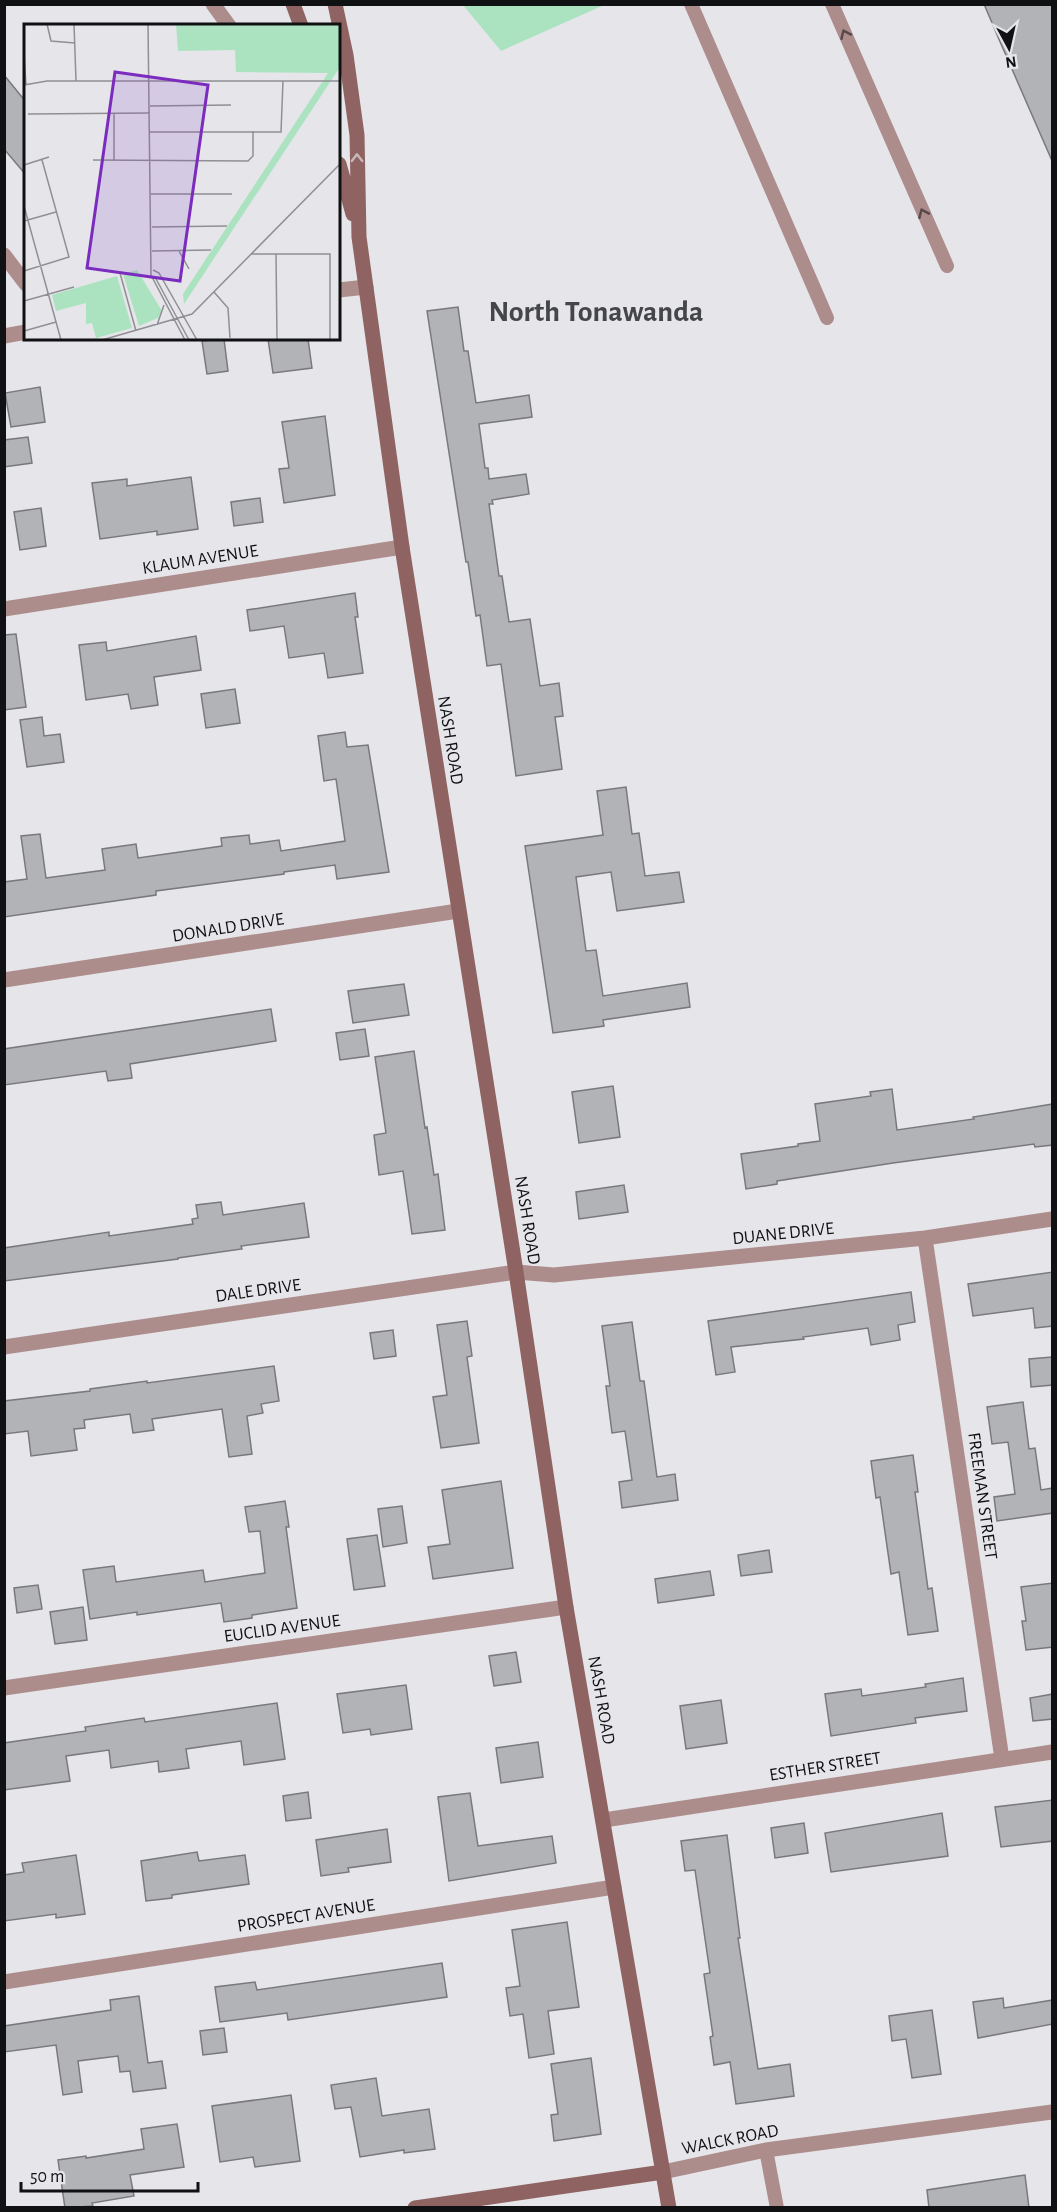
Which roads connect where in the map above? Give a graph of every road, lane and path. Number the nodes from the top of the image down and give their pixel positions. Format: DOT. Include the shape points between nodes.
graph roads {
  1 [pos="213,4"];
  2 [pos="293,4"];
  3 [pos="335,4"];
  4 [pos="691,4"];
  5 [pos="832,4"];
  6 [pos="228,24"];
  7 [pos="300,24"];
  8 [pos="339,24"];
  9 [pos="340,27"];
  10 [pos="340,168"];
  11 [pos="359,237"];
  12 [pos="4,255"];
  13 [pos="947,266"];
  14 [pos="24,281"];
  15 [pos="366,287"];
  16 [pos="340,290"];
  17 [pos="827,318"];
  18 [pos="24,332"];
  19 [pos="4,336"];
  20 [pos="402,547"];
  21 [pos="4,609"];
  22 [pos="458,912"];
  23 [pos="4,980"];
  24 [pos="1053,1219"];
  25 [pos="924,1238"];
  26 [pos="516,1272"];
  27 [pos="4,1347"];
  28 [pos="566,1607"];
  29 [pos="4,1688"];
  30 [pos="1053,1752"];
  31 [pos="1002,1759"];
  32 [pos="604,1820"];
  33 [pos="614,1887"];
  34 [pos="4,1982"];
  35 [pos="1053,2112"];
  36 [pos="766,2150"];
  37 [pos="663,2172"];
  38 [pos="415,2208"];
  39 [pos="669,2208"];
  40 [pos="777,2208"];
  1 -- 6 [label="street"];
  2 -- 7 [label="main road"];
  8 -- 3 [label="main road, one-way"];
  4 -- 17 [label="lane"];
  13 -- 5 [label="lane, one-way"];
  11 -- 9 [label="main road, one-way" via="357,135"];
  10 -- 11 [label="main road"];
  11 -- 15 [label="main road, NASH ROAD"];
  12 -- 14 [label="street"];
  15 -- 16 [label="street"];
  15 -- 20 [label="main road, NASH ROAD"];
  18 -- 19 [label="street"];
  20 -- 21 [label="street, KLAUM AVENUE"];
  20 -- 22 [label="main road, NASH ROAD"];
  22 -- 23 [label="street, DONALD DRIVE"];
  22 -- 26 [label="main road, NASH ROAD"];
  24 -- 25 [label="street, DUANE DRIVE"];
  25 -- 26 [label="street, DUANE DRIVE" via="554,1275"];
  25 -- 31 [label="street, FREEMAN STREET"];
  26 -- 27 [label="street, DALE DRIVE"];
  26 -- 28 [label="main road, NASH ROAD"];
  28 -- 29 [label="street, EUCLID AVENUE"];
  28 -- 32 [label="main road, NASH ROAD"];
  30 -- 31 [label="street, ESTHER STREET"];
  31 -- 32 [label="street, ESTHER STREET"];
  32 -- 33 [label="main road, NASH ROAD"];
  33 -- 34 [label="street, PROSPECT AVENUE"];
  33 -- 37 [label="main road, NASH ROAD"];
  35 -- 36 [label="street, WALCK ROAD"];
  36 -- 37 [label="street, WALCK ROAD"];
  36 -- 40 [label="lane"];
  37 -- 38 [label="main road, WALCK ROAD"];
  37 -- 39 [label="main road, NASH ROAD"];
}
